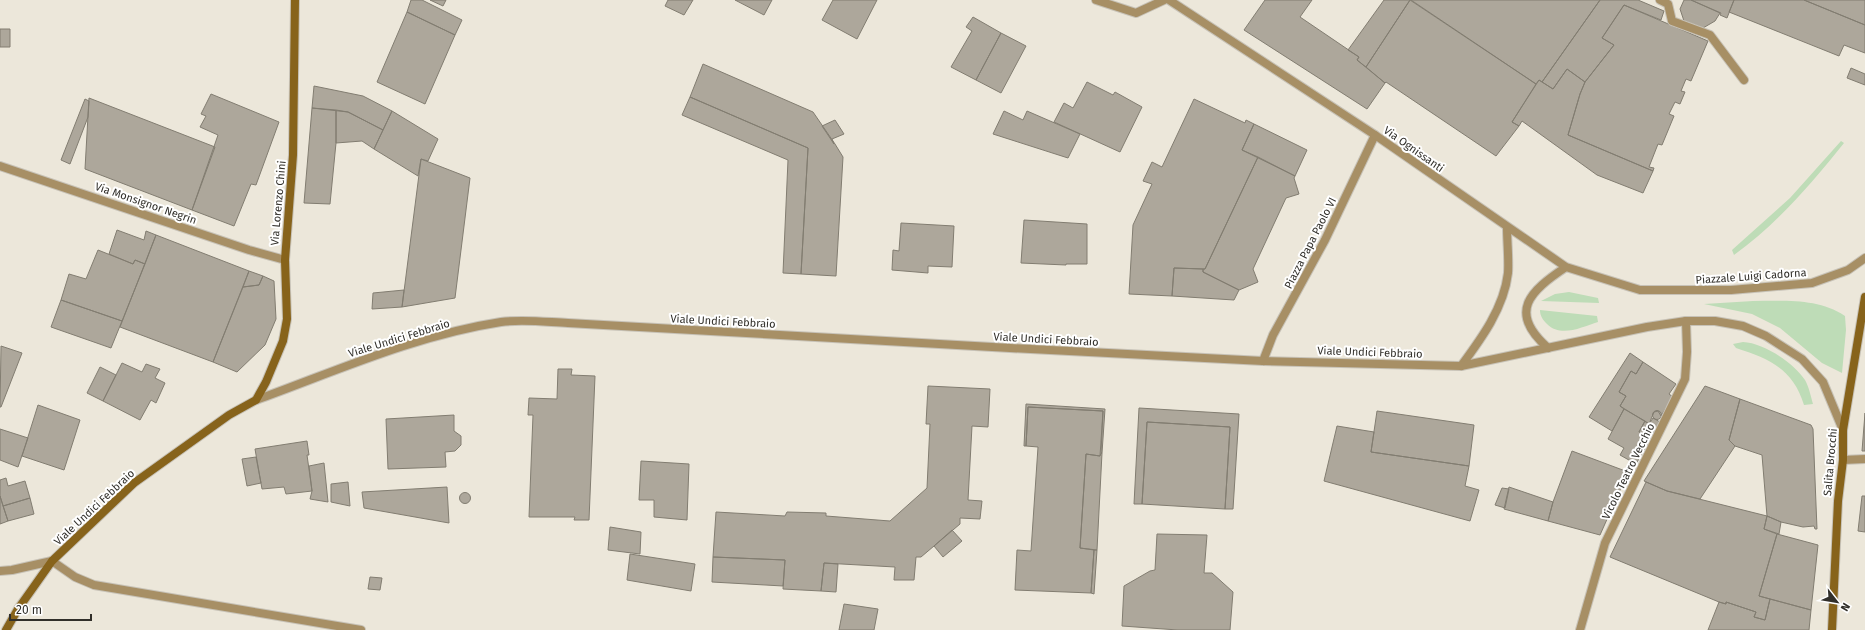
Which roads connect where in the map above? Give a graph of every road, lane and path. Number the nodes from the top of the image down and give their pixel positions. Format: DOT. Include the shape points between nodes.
graph roads {
  1 [pos="296,0"];
  2 [pos="1096,0"];
  3 [pos="1164,0"];
  4 [pos="1169,0"];
  5 [pos="1660,0"];
  6 [pos="1744,80"];
  7 [pos="1375,135"];
  8 [pos="0,166"];
  9 [pos="1507,227"];
  10 [pos="1865,258"];
  11 [pos="285,260"];
  12 [pos="1566,266"];
  13 [pos="1657,291"];
  14 [pos="1865,297"];
  15 [pos="1686,321"];
  16 [pos="1548,348"];
  17 [pos="1263,361"];
  18 [pos="1461,366"];
  19 [pos="256,400"];
  20 [pos="1843,430"];
  21 [pos="1865,459"];
  22 [pos="1843,460"];
  23 [pos="52,561"];
  24 [pos="0,570"];
  25 [pos="6,630"];
  26 [pos="361,630"];
  27 [pos="1580,630"];
  28 [pos="1832,630"];
  1 -- 11 [label="main road, Via Lorenzo Chini" via="293,155"];
  2 -- 3 [label="street" via="1136,13"];
  4 -- 7 [label="street, Via Ognissanti"];
  5 -- 6 [label="street" via="1668,4 1672,20 1710,36"];
  7 -- 9 [label="street, Via Ognissanti"];
  7 -- 17 [label="street, Piazza Papa Paolo VI" via="1326,240 1273,335"];
  8 -- 11 [label="street, Via Monsignor Negrin"];
  9 -- 12 [label="street, Via Ognissanti"];
  9 -- 18 [label="street" via="1508,273 1503,296 1488,329"];
  10 -- 13 [label="street, Piazzale Luigi Cadorna" via="1848,270 1812,283 1731,290"];
  11 -- 19 [label="main road, Via Lorenzo Chini" via="285,331 277,357"];
  12 -- 13 [label="street, Via Ognissanti" via="1640,290"];
  12 -- 16 [label="street" via="1533,293 1528,302 1527,320 1538,339"];
  14 -- 20 [label="main road, Salita Brocchi"];
  15 -- 16 [label="street, Viale Undici Febbraio"];
  15 -- 20 [label="street, Viale Undici Febbraio" via="1715,320 1743,326 1766,336 1802,359 1824,382"];
  15 -- 27 [label="street, Vicolo Teatro Vecchio" via="1688,352 1685,379 1605,542"];
  16 -- 18 [label="street, Viale Undici Febbraio"];
  17 -- 18 [label="street, Viale Undici Febbraio"];
  17 -- 19 [label="street, Viale Undici Febbraio" via="561,322 502,322 443,335 384,353"];
  19 -- 23 [label="main road, Viale Undici Febbraio" via="229,415 134,483"];
  20 -- 22 [label="main road, Salita Brocchi"];
  21 -- 22 [label="street"];
  22 -- 28 [label="main road, Salita Brocchi" via="1838,501"];
  23 -- 24 [label="street" via="12,570"];
  23 -- 25 [label="main road, Viale Undici Febbraio"];
  23 -- 26 [label="street, Viale Undici Febbraio" via="75,577 94,585"];
}
